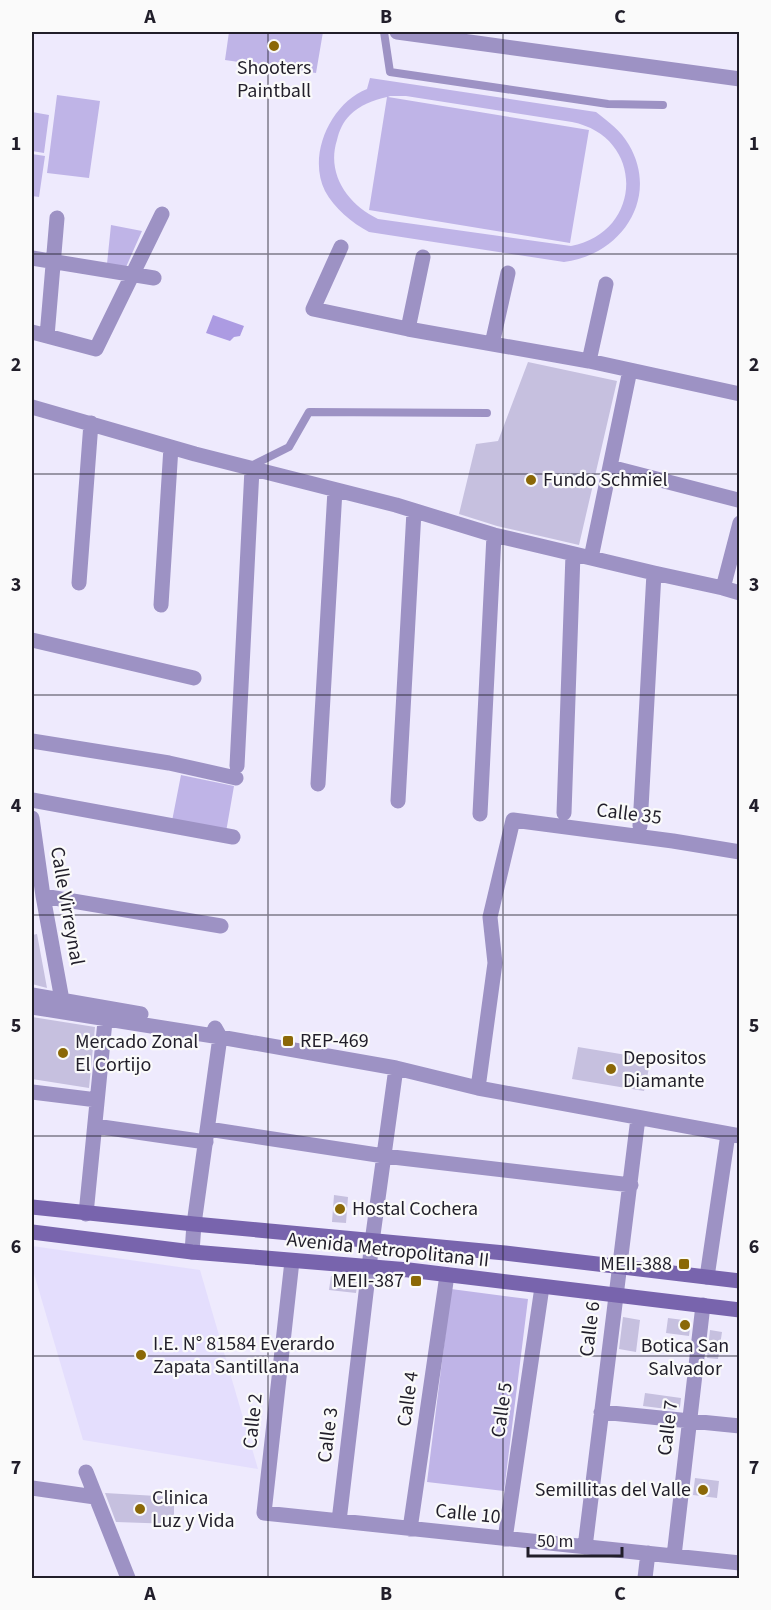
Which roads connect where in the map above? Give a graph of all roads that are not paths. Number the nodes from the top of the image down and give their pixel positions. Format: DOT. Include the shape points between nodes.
graph roads {
  1 [pos="384,32"];
  2 [pos="397,32"];
  3 [pos="740,79"];
  4 [pos="663,105"];
  5 [pos="162,214"];
  6 [pos="57,218"];
  7 [pos="341,247"];
  8 [pos="423,257"];
  9 [pos="32,258"];
  10 [pos="53,261"];
  11 [pos="508,273"];
  12 [pos="133,274"];
  13 [pos="154,278"];
  14 [pos="606,284"];
  15 [pos="408,329"];
  16 [pos="32,332"];
  17 [pos="47,336"];
  18 [pos="492,344"];
  19 [pos="589,361"];
  20 [pos="630,370"];
  21 [pos="740,394"];
  22 [pos="32,407"];
  23 [pos="487,413"];
  24 [pos="91,423"];
  25 [pos="171,447"];
  26 [pos="610,467"];
  27 [pos="250,468"];
  28 [pos="335,490"];
  29 [pos="738,500"];
  30 [pos="414,511"];
  31 [pos="740,523"];
  32 [pos="494,535"];
  33 [pos="573,554"];
  34 [pos="591,558"];
  35 [pos="654,573"];
  36 [pos="79,583"];
  37 [pos="723,588"];
  38 [pos="740,593"];
  39 [pos="161,605"];
  40 [pos="32,640"];
  41 [pos="194,678"];
  42 [pos="32,741"];
  43 [pos="318,784"];
  44 [pos="32,800"];
  45 [pos="399,801"];
  46 [pos="564,813"];
  47 [pos="480,814"];
  48 [pos="32,818"];
  49 [pos="640,826"];
  50 [pos="233,837"];
  51 [pos="740,852"];
  52 [pos="43,896"];
  53 [pos="221,926"];
  54 [pos="32,995"];
  55 [pos="62,1000"];
  56 [pos="32,1006"];
  57 [pos="106,1013"];
  58 [pos="220,1036"];
  59 [pos="396,1068"];
  60 [pos="478,1088"];
  61 [pos="32,1092"];
  62 [pos="97,1100"];
  63 [pos="638,1118"];
  64 [pos="94,1126"];
  65 [pos="734,1135"];
  66 [pos="207,1136"];
  67 [pos="384,1156"];
  68 [pos="631,1185"];
  69 [pos="32,1207"];
  70 [pos="86,1214"];
  71 [pos="194,1224"];
  72 [pos="32,1232"];
  73 [pos="372,1242"];
  74 [pos="192,1252"];
  75 [pos="292,1261"];
  76 [pos="369,1266"];
  77 [pos="621,1268"];
  78 [pos="447,1275"];
  79 [pos="707,1277"];
  80 [pos="740,1281"];
  81 [pos="542,1287"];
  82 [pos="616,1294"];
  83 [pos="703,1305"];
  84 [pos="740,1310"];
  85 [pos="601,1412"];
  86 [pos="689,1422"];
  87 [pos="740,1426"];
  88 [pos="86,1472"];
  89 [pos="32,1488"];
  90 [pos="95,1497"];
  91 [pos="264,1513"];
  92 [pos="339,1521"];
  93 [pos="410,1529"];
  94 [pos="505,1539"];
  95 [pos="585,1547"];
  96 [pos="648,1553"];
  97 [pos="674,1556"];
  98 [pos="740,1563"];
  99 [pos="128,1578"];
  100 [pos="645,1578"];
  1 -- 4 [label="lane" via="390,72 608,104"];
  2 -- 3 [label="street"];
  5 -- 12 [label="street"];
  6 -- 10 [label="street"];
  7 -- 15 [label="street" via="313,309"];
  8 -- 15 [label="street"];
  9 -- 10 [label="street"];
  10 -- 12 [label="street"];
  10 -- 17 [label="street"];
  11 -- 18 [label="street"];
  12 -- 13 [label="street"];
  12 -- 17 [label="street" via="96,349"];
  14 -- 19 [label="street"];
  15 -- 18 [label="street"];
  16 -- 17 [label="street"];
  18 -- 19 [label="street"];
  19 -- 20 [label="street"];
  20 -- 21 [label="street"];
  20 -- 26 [label="street"];
  22 -- 24 [label="street"];
  23 -- 27 [label="lane" via="309,412 289,447"];
  24 -- 25 [label="street"];
  24 -- 36 [label="street"];
  25 -- 27 [label="street"];
  25 -- 39 [label="street"];
  26 -- 29 [label="street"];
  26 -- 34 [label="street"];
  27 -- 28 [label="street"];
  27 -- 42 [label="street" via="237,772"];
  28 -- 30 [label="street"];
  28 -- 43 [label="street"];
  30 -- 32 [label="street"];
  30 -- 45 [label="street"];
  31 -- 37 [label="street"];
  32 -- 33 [label="street"];
  32 -- 47 [label="street"];
  33 -- 34 [label="street"];
  33 -- 46 [label="street"];
  34 -- 35 [label="street"];
  35 -- 37 [label="street"];
  35 -- 49 [label="street"];
  37 -- 38 [label="street"];
  40 -- 41 [label="street"];
  44 -- 50 [label="street"];
  48 -- 52 [label="street, Calle Virreynal"];
  51 -- 60 [label="street, Calle 35" via="513,820 490,917 495,963"];
  52 -- 53 [label="street"];
  52 -- 55 [label="street, Calle Virreynal"];
  54 -- 55 [label="street"];
  55 -- 57 [label="street"];
  56 -- 57 [label="street"];
  57 -- 58 [label="street"];
  57 -- 62 [label="street"];
  58 -- 59 [label="street"];
  58 -- 66 [label="street"];
  59 -- 60 [label="street"];
  59 -- 67 [label="street, Calle 3"];
  60 -- 63 [label="street"];
  61 -- 62 [label="street"];
  62 -- 64 [label="street"];
  63 -- 65 [label="street"];
  63 -- 68 [label="street, Calle 6"];
  64 -- 66 [label="street"];
  64 -- 70 [label="street"];
  65 -- 79 [label="street"];
  66 -- 67 [label="street"];
  66 -- 71 [label="street"];
  67 -- 68 [label="street"];
  67 -- 73 [label="street, Calle 3"];
  68 -- 77 [label="street, Calle 6"];
  69 -- 70 [label="main road, Avenida Metropolitana II"];
  70 -- 71 [label="main road, Avenida Metropolitana II"];
  71 -- 73 [label="main road, Avenida Metropolitana II"];
  71 -- 74 [label="street"];
  72 -- 74 [label="main road, Avenida Metropolitana II"];
  73 -- 76 [label="street, Calle 3"];
  73 -- 77 [label="main road, Avenida Metropolitana II"];
  74 -- 75 [label="main road, Avenida Metropolitana II"];
  75 -- 76 [label="main road, Avenida Metropolitana II"];
  75 -- 91 [label="street, Calle 2"];
  76 -- 78 [label="main road, Avenida Metropolitana II"];
  76 -- 92 [label="street, Calle 3"];
  77 -- 79 [label="main road, Avenida Metropolitana II"];
  77 -- 82 [label="street, Calle 6"];
  78 -- 81 [label="main road, Avenida Metropolitana II"];
  78 -- 93 [label="street, Calle 4"];
  79 -- 80 [label="main road, Avenida Metropolitana II"];
  81 -- 82 [label="main road, Avenida Metropolitana II"];
  81 -- 94 [label="street, Calle 5"];
  82 -- 83 [label="main road, Avenida Metropolitana II"];
  82 -- 85 [label="street, Calle 6"];
  83 -- 84 [label="main road, Avenida Metropolitana II"];
  83 -- 86 [label="street, Calle 7"];
  85 -- 86 [label="street"];
  85 -- 95 [label="street, Calle 6"];
  86 -- 87 [label="street"];
  86 -- 97 [label="street, Calle 7"];
  88 -- 90 [label="street"];
  89 -- 90 [label="street"];
  90 -- 99 [label="street"];
  91 -- 92 [label="street, Calle 10"];
  92 -- 93 [label="street, Calle 10"];
  93 -- 94 [label="street, Calle 10"];
  94 -- 95 [label="street, Calle 10"];
  95 -- 96 [label="street, Calle 10"];
  96 -- 97 [label="street, Calle 10"];
  96 -- 100 [label="street"];
  97 -- 98 [label="street, Calle 10"];
}
